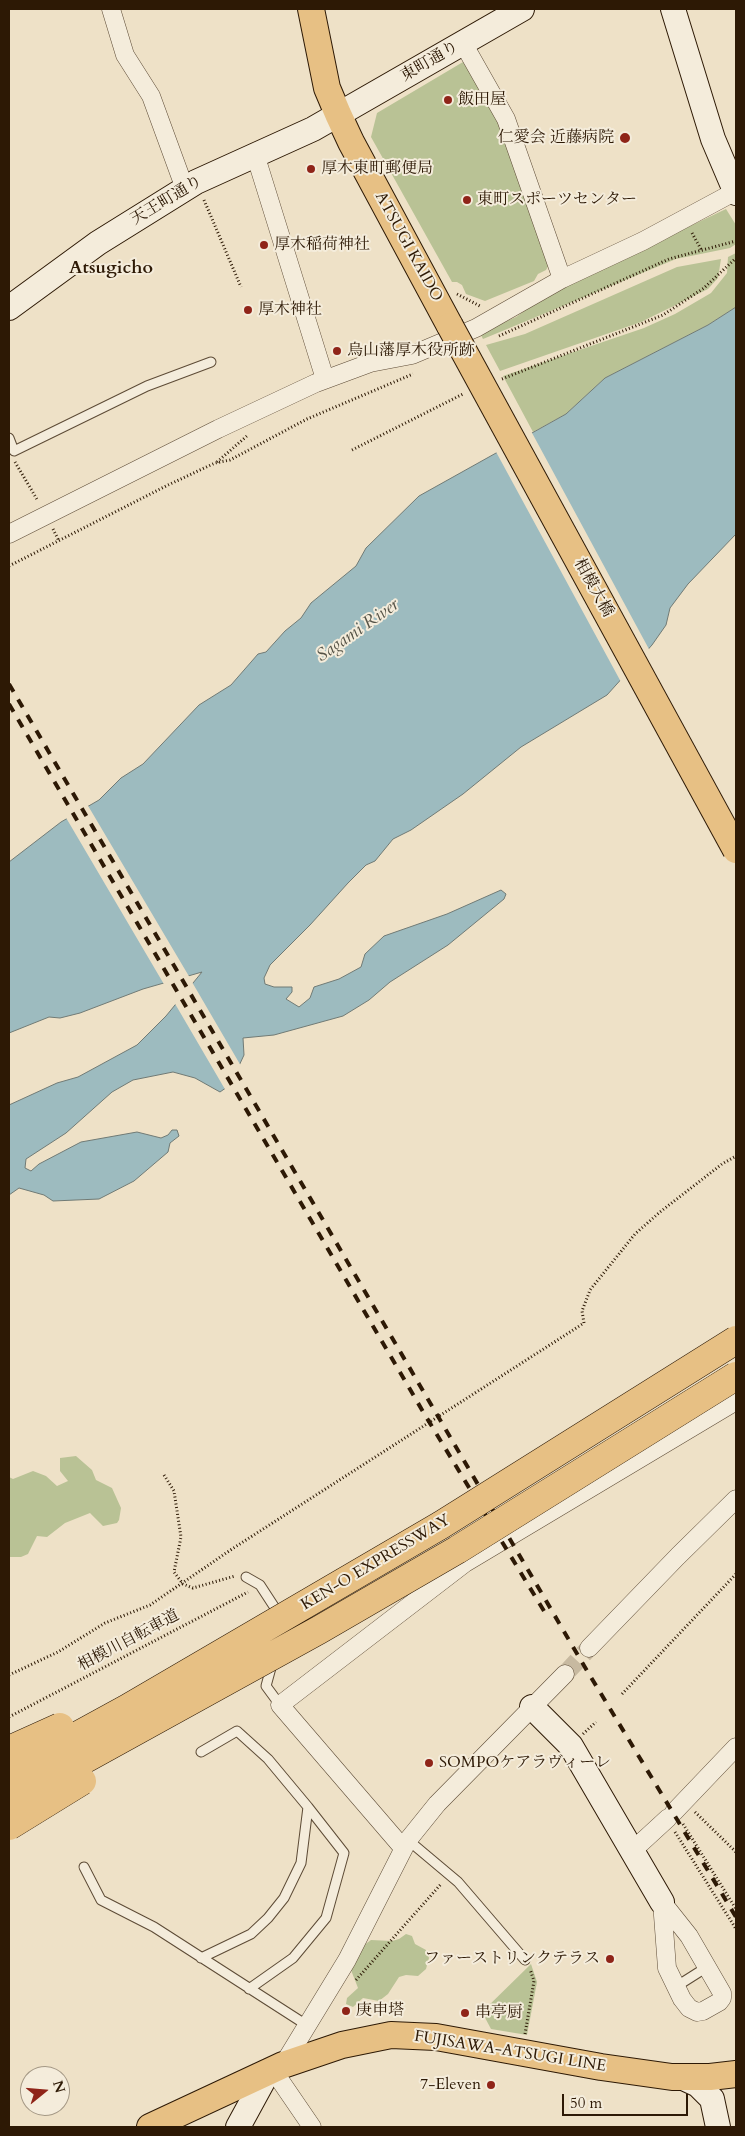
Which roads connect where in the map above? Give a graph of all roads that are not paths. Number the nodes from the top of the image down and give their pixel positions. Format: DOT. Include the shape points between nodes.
graph roads {
  1 [pos="111,9"];
  2 [pos="311,9"];
  3 [pos="522,9"];
  4 [pos="673,9"];
  5 [pos="463,43"];
  6 [pos="338,114"];
  7 [pos="255,154"];
  8 [pos="736,192"];
  9 [pos="194,194"];
  10 [pos="562,279"];
  11 [pos="10,305"];
  12 [pos="450,326"];
  13 [pos="211,362"];
  14 [pos="325,378"];
  15 [pos="9,438"];
  16 [pos="9,534"];
  17 [pos="736,850"];
  18 [pos="736,1340"];
  19 [pos="736,1376"];
  20 [pos="736,1401"];
  21 [pos="736,1499"];
  22 [pos="442,1525"];
  23 [pos="246,1576"];
  24 [pos="319,1630"];
  25 [pos="589,1648"];
  26 [pos="566,1674"];
  27 [pos="280,1705"];
  28 [pos="532,1707"];
  29 [pos="736,1747"];
  30 [pos="9,1750"];
  31 [pos="201,1752"];
  32 [pos="9,1774"];
  33 [pos="9,1801"];
  34 [pos="308,1807"];
  35 [pos="9,1826"];
  36 [pos="405,1844"];
  37 [pos="631,1852"];
  38 [pos="84,1867"];
  39 [pos="662,1902"];
  40 [pos="689,1936"];
  41 [pos="665,1944"];
  42 [pos="202,1958"];
  43 [pos="525,1960"];
  44 [pos="707,1967"];
  45 [pos="676,1986"];
  46 [pos="249,1989"];
  47 [pos="308,2026"];
  48 [pos="275,2069"];
  49 [pos="736,2074"];
  50 [pos="681,2077"];
  51 [pos="736,2085"];
  52 [pos="712,2099"];
  53 [pos="150,2127"];
  54 [pos="238,2127"];
  55 [pos="312,2127"];
  56 [pos="718,2127"];
  1 -- 9 [label="street" via="125,55 152,96"];
  2 -- 6 [label="main road" via="327,88"];
  3 -- 5 [label="street, 東町通り"];
  4 -- 8 [label="street" via="713,140"];
  5 -- 6 [label="street, 東町通り"];
  5 -- 10 [label="street" via="506,119"];
  6 -- 7 [label="street, 天王町通り"];
  6 -- 12 [label="main road, ATSUGI KAIDO"];
  7 -- 9 [label="street, 天王町通り"];
  7 -- 14 [label="street"];
  8 -- 10 [label="street"];
  9 -- 11 [label="street, 天王町通り" via="98,243"];
  10 -- 14 [label="street" via="511,310 436,346"];
  12 -- 17 [label="main road, 相模大橋, bridge"];
  13 -- 15 [label="lane" via="154,383 14,451"];
  14 -- 16 [label="street"];
  18 -- 22 [label="highway, KEN-O EXPRESSWAY, bridge"];
  19 -- 24 [label="highway, KEN-O EXPRESSWAY, bridge" via="466,1545"];
  20 -- 27 [label="street" via="465,1563"];
  21 -- 25 [label="street"];
  22 -- 30 [label="highway, bridge" via="346,1572 142,1686"];
  22 -- 32 [label="highway, KEN-O EXPRESSWAY, bridge"];
  23 -- 27 [label="lane" via="260,1586 275,1608 283,1635 282,1646 269,1668 266,1686"];
  24 -- 33 [label="highway, KEN-O EXPRESSWAY, bridge"];
  24 -- 35 [label="highway, bridge"];
  26 -- 28 [label="street"];
  27 -- 36 [label="street"];
  28 -- 36 [label="street" via="437,1804"];
  28 -- 37 [label="street" via="571,1746"];
  29 -- 37 [label="street"];
  31 -- 34 [label="lane" via="238,1731 268,1759"];
  34 -- 42 [label="lane" via="301,1863 284,1898 251,1934"];
  34 -- 46 [label="lane" via="344,1853 326,1918 293,1958"];
  36 -- 43 [label="lane" via="450,1874"];
  36 -- 47 [label="street" via="372,1914"];
  37 -- 39 [label="street"];
  38 -- 42 [label="lane" via="101,1900 154,1927"];
  39 -- 40 [label="street"];
  39 -- 41 [label="street"];
  40 -- 41 [label="street" via="671,1939"];
  40 -- 44 [label="street"];
  41 -- 45 [label="street" via="667,1968"];
  42 -- 46 [label="lane"];
  44 -- 45 [label="lane"];
  44 -- 45 [label="street" via="722,1993 719,2002 697,2012 689,2008"];
  46 -- 47 [label="lane"];
  47 -- 48 [label="street"];
  48 -- 50 [label="main road, FUJISAWA-ATSUGI LINE" via="368,2039 414,2035 616,2070"];
  48 -- 53 [label="main road, FUJISAWA-ATSUGI LINE"];
  48 -- 54 [label="street"];
  48 -- 55 [label="street"];
  49 -- 50 [label="main road, FUJISAWA-ATSUGI LINE"];
  50 -- 52 [label="street" via="698,2085"];
  51 -- 52 [label="street" via="722,2090"];
  52 -- 56 [label="street"];
}
